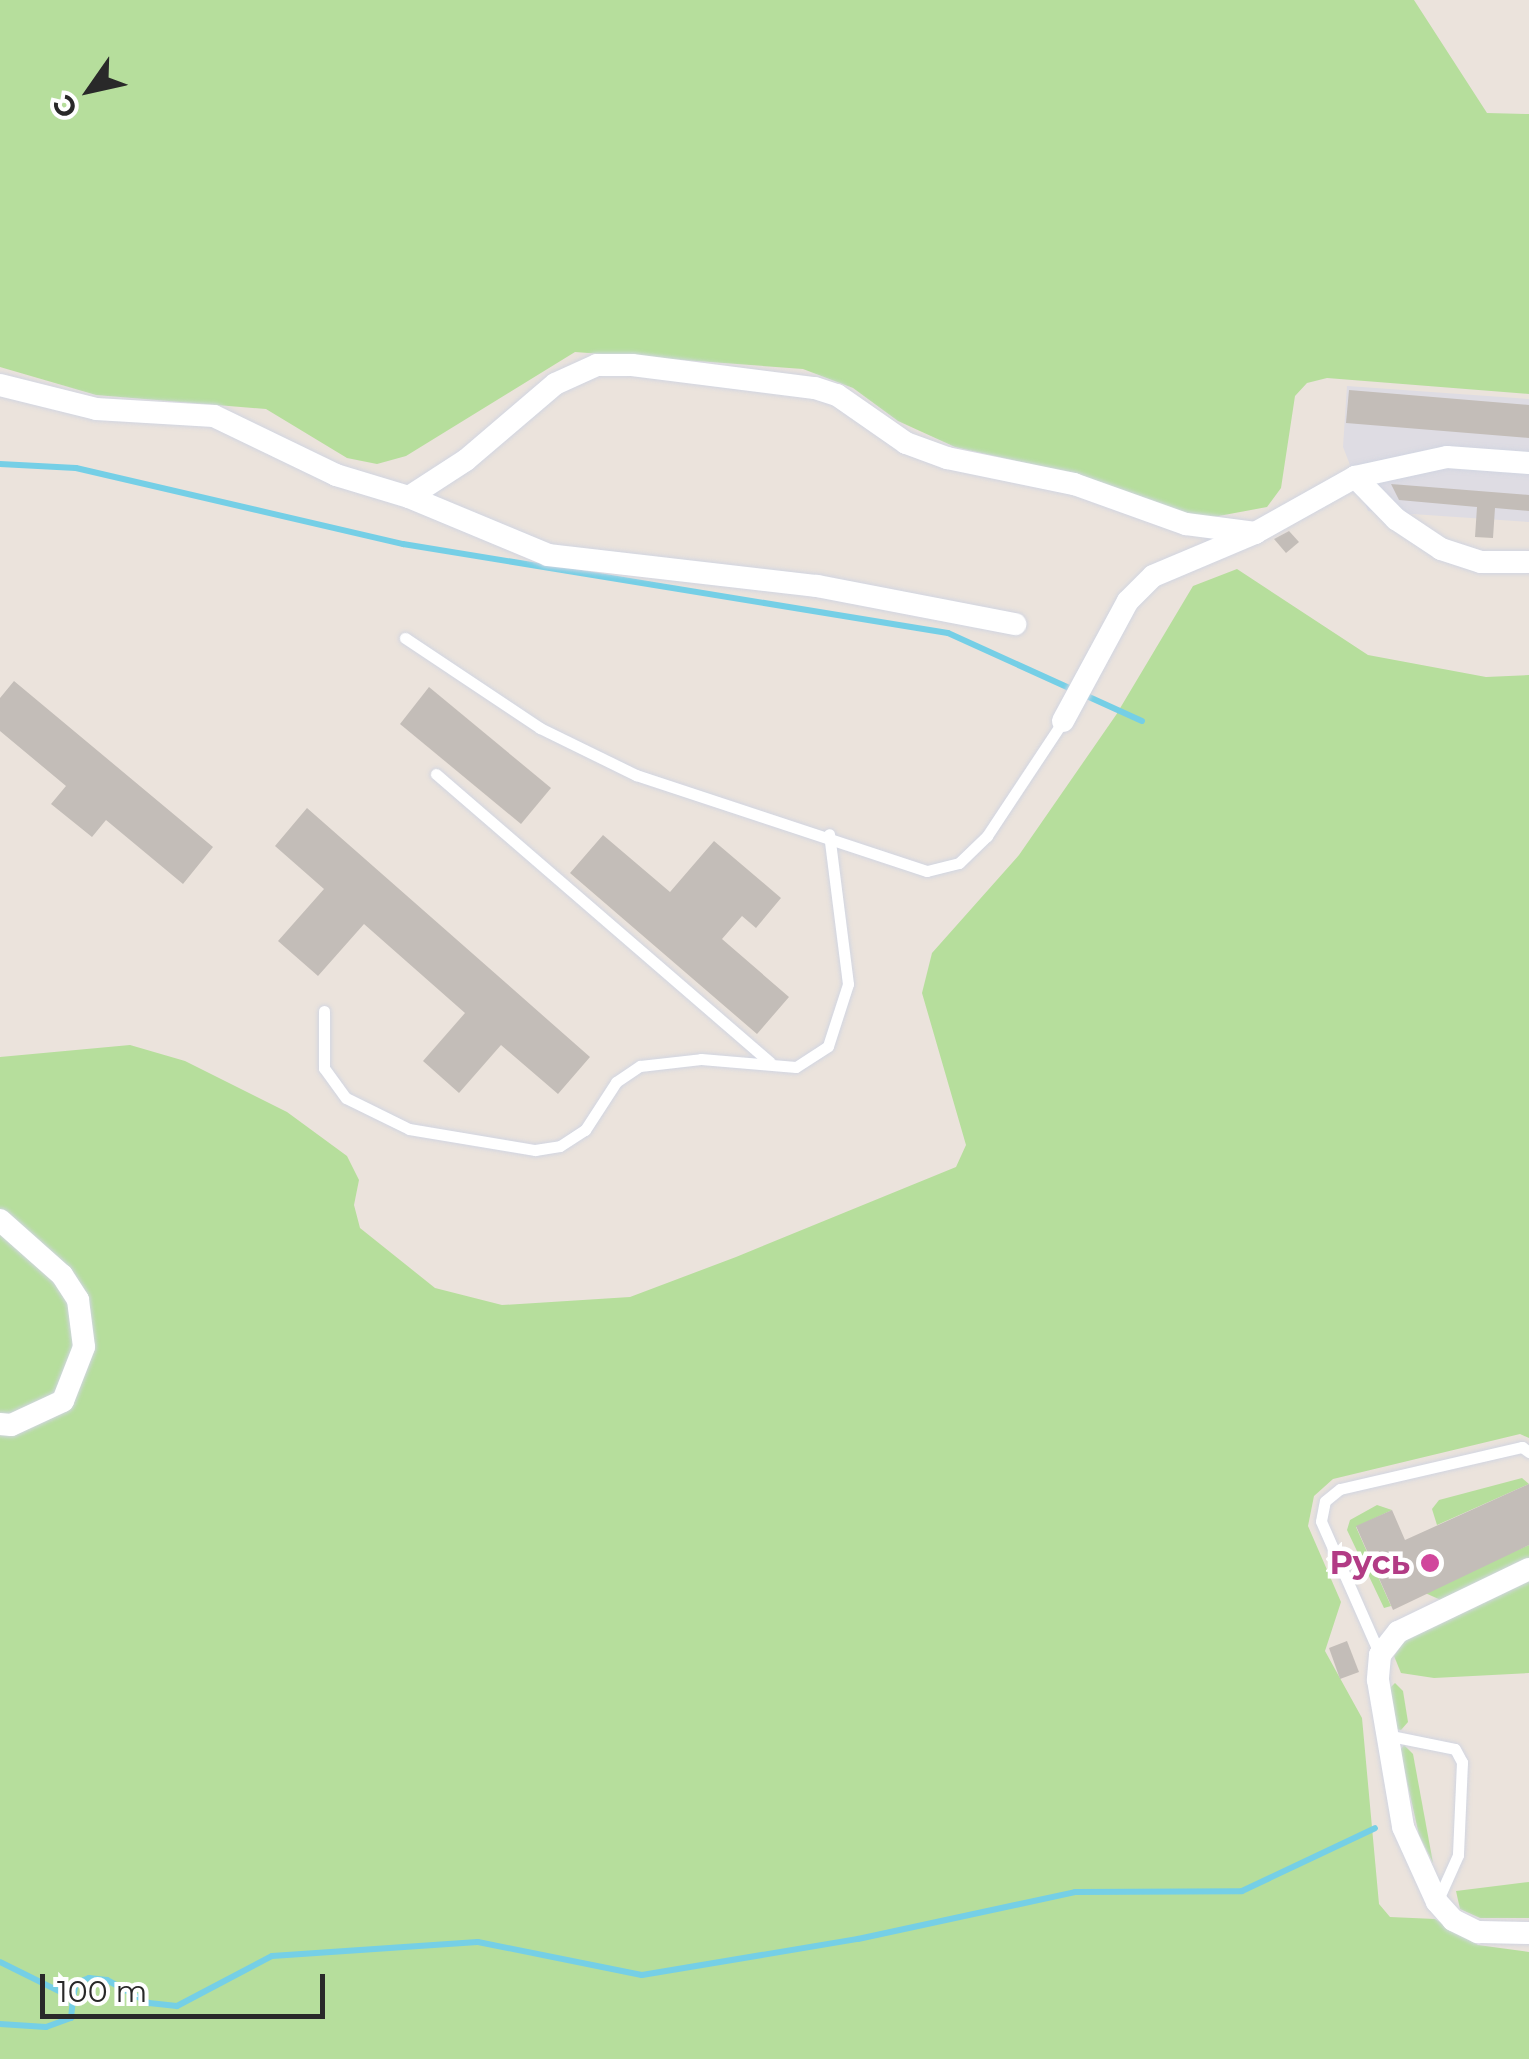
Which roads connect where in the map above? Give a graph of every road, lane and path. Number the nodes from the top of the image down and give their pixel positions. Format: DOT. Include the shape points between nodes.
graph roads {
  1 [pos="0,385"];
  2 [pos="1529,462"];
  3 [pos="1355,477"];
  4 [pos="410,497"];
  5 [pos="1255,533"];
  6 [pos="1529,562"];
  7 [pos="1015,624"];
  8 [pos="405,638"];
  9 [pos="1063,721"];
  10 [pos="436,774"];
  11 [pos="829,834"];
  12 [pos="324,1011"];
  13 [pos="770,1062"];
  14 [pos="0,1220"];
  15 [pos="0,1424"];
  16 [pos="1529,1452"];
  17 [pos="1529,1569"];
  18 [pos="1380,1655"];
  19 [pos="1386,1735"];
  20 [pos="1437,1902"];
  21 [pos="1529,1934"];
  1 -- 4 [label="street" via="96,410 214,416 336,475"];
  2 -- 3 [label="street" via="1447,457"];
  3 -- 5 [label="street"];
  3 -- 6 [label="street" via="1396,519 1441,549 1481,562"];
  4 -- 5 [label="street" via="466,460 555,384 598,365 632,365 815,388 837,395 906,443 948,458 1074,484 1186,524"];
  4 -- 7 [label="street" via="548,555 817,586"];
  5 -- 9 [label="street" via="1154,576 1128,600"];
  8 -- 11 [label="lane" via="540,728 636,775 749,816"];
  9 -- 11 [label="lane" via="988,836 959,863 927,870"];
  10 -- 13 [label="lane"];
  11 -- 13 [label="lane" via="846,932 841,1020 814,1058 796,1066"];
  12 -- 13 [label="lane" via="324,1068 346,1098 409,1128 535,1150 560,1146 585,1130 616,1082 640,1066 688,1059"];
  14 -- 15 [label="street" via="62,1276 78,1300 84,1347 63,1400 12,1425"];
  16 -- 18 [label="lane" via="1522,1447 1340,1490 1326,1501 1322,1521"];
  17 -- 18 [label="street" via="1422,1616"];
  18 -- 19 [label="street"];
  19 -- 20 [label="street" via="1403,1827"];
  19 -- 20 [label="lane" via="1456,1749 1462,1762 1458,1855"];
  20 -- 21 [label="street" via="1453,1920 1478,1932"];
}
